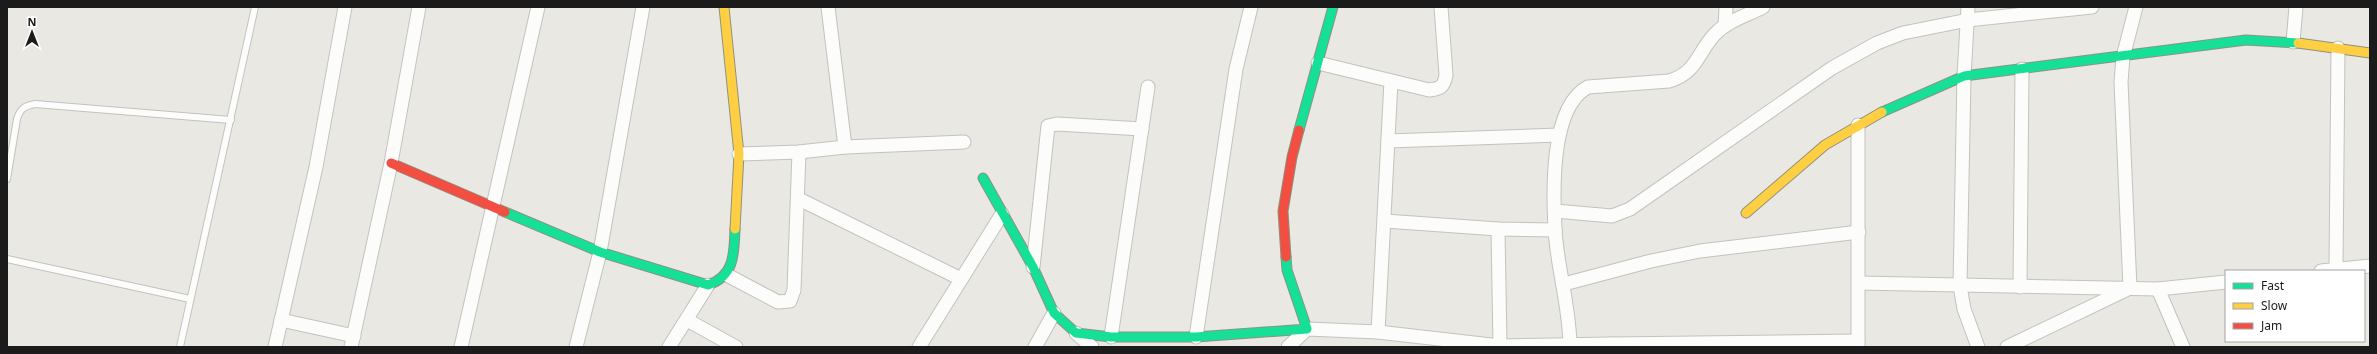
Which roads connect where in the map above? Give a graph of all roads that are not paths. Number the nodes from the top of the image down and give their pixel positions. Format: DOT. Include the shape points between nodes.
graph roads {
  1 [pos="255,7"];
  2 [pos="345,7"];
  3 [pos="419,7"];
  4 [pos="538,7"];
  5 [pos="643,7"];
  6 [pos="724,7"];
  7 [pos="828,7"];
  8 [pos="1250,7"];
  9 [pos="1333,7"];
  10 [pos="1441,7"];
  11 [pos="1726,7"];
  12 [pos="1764,7"];
  13 [pos="1968,7"];
  14 [pos="2092,7"];
  15 [pos="2136,7"];
  16 [pos="2296,7"];
  17 [pos="1968,20"];
  18 [pos="1725,26"];
  19 [pos="2293,42"];
  20 [pos="2338,48"];
  21 [pos="2370,53"];
  22 [pos="2123,57"];
  23 [pos="1318,63"];
  24 [pos="2022,69"];
  25 [pos="1964,76"];
  26 [pos="1391,81"];
  27 [pos="1148,87"];
  28 [pos="231,120"];
  29 [pos="1858,125"];
  30 [pos="1142,129"];
  31 [pos="1559,135"];
  32 [pos="1388,141"];
  33 [pos="964,142"];
  34 [pos="845,147"];
  35 [pos="800,152"];
  36 [pos="739,154"];
  37 [pos="391,163"];
  38 [pos="983,178"];
  39 [pos="7,179"];
  40 [pos="799,199"];
  41 [pos="492,208"];
  42 [pos="1555,211"];
  43 [pos="1746,213"];
  44 [pos="1002,214"];
  45 [pos="1385,221"];
  46 [pos="1498,229"];
  47 [pos="1555,230"];
  48 [pos="1859,232"];
  49 [pos="600,252"];
  50 [pos="7,259"];
  51 [pos="2370,266"];
  52 [pos="1033,267"];
  53 [pos="2336,269"];
  54 [pos="2328,270"];
  55 [pos="727,275"];
  56 [pos="961,279"];
  57 [pos="2225,282"];
  58 [pos="1859,283"];
  59 [pos="1564,284"];
  60 [pos="708,285"];
  61 [pos="1960,286"];
  62 [pos="2020,287"];
  63 [pos="2130,288"];
  64 [pos="2158,289"];
  65 [pos="190,299"];
  66 [pos="1054,313"];
  67 [pos="281,320"];
  68 [pos="687,320"];
  69 [pos="1307,329"];
  70 [pos="1378,332"];
  71 [pos="1076,333"];
  72 [pos="1111,337"];
  73 [pos="1196,337"];
  74 [pos="352,342"];
  75 [pos="1858,344"];
  76 [pos="1612,345"];
  77 [pos="1500,346"];
  78 [pos="1570,346"];
  79 [pos="180,347"];
  80 [pos="275,347"];
  81 [pos="461,347"];
  82 [pos="576,347"];
  83 [pos="669,347"];
  84 [pos="736,347"];
  85 [pos="919,347"];
  86 [pos="1035,347"];
  87 [pos="1092,347"];
  88 [pos="1288,347"];
  89 [pos="1978,347"];
  90 [pos="2007,347"];
  91 [pos="2183,347"];
  1 -- 28 [label="lane"];
  2 -- 67 [label="street" via="316,167"];
  3 -- 37 [label="street"];
  4 -- 41 [label="street"];
  5 -- 49 [label="street"];
  6 -- 36 [label="street"];
  7 -- 34 [label="street"];
  8 -- 73 [label="street" via="1236,69"];
  9 -- 23 [label="street"];
  10 -- 26 [label="street" via="1445,83 1439,89 1428,90"];
  11 -- 18 [label="street"];
  12 -- 18 [label="street"];
  13 -- 17 [label="street"];
  14 -- 17 [label="street"];
  15 -- 22 [label="street"];
  16 -- 19 [label="street"];
  17 -- 25 [label="street"];
  17 -- 42 [label="street" via="1903,33 1855,54 1630,209 1612,216"];
  18 -- 31 [label="street" via="1715,33 1691,70 1682,77 1669,81 1588,87 1578,92 1572,100"];
  19 -- 20 [label="street"];
  19 -- 22 [label="street" via="2246,40"];
  20 -- 21 [label="street"];
  20 -- 53 [label="street"];
  22 -- 24 [label="street"];
  22 -- 63 [label="street"];
  23 -- 26 [label="street"];
  23 -- 69 [label="street" via="1292,158 1283,211 1287,270"];
  24 -- 25 [label="street"];
  24 -- 62 [label="street"];
  25 -- 29 [label="street"];
  25 -- 61 [label="street"];
  26 -- 32 [label="street"];
  27 -- 30 [label="street"];
  28 -- 39 [label="lane" via="35,104 26,106 20,110 17,119"];
  28 -- 65 [label="lane"];
  29 -- 43 [label="street" via="1825,146"];
  29 -- 48 [label="street"];
  30 -- 52 [label="street" via="1057,124 1048,126"];
  30 -- 72 [label="street"];
  31 -- 32 [label="street"];
  31 -- 42 [label="street"];
  32 -- 45 [label="street"];
  33 -- 34 [label="street"];
  34 -- 35 [label="street"];
  35 -- 36 [label="street"];
  35 -- 40 [label="street"];
  36 -- 55 [label="street" via="734,260"];
  37 -- 41 [label="street"];
  37 -- 74 [label="street"];
  38 -- 44 [label="street"];
  40 -- 55 [label="street" via="794,290 790,301 778,302"];
  40 -- 56 [label="street"];
  41 -- 49 [label="street"];
  41 -- 81 [label="street"];
  42 -- 47 [label="street"];
  44 -- 52 [label="street"];
  44 -- 56 [label="street"];
  45 -- 46 [label="street"];
  45 -- 70 [label="street"];
  46 -- 47 [label="street"];
  46 -- 77 [label="street"];
  47 -- 59 [label="street"];
  48 -- 58 [label="street"];
  48 -- 59 [label="street" via="1700,251"];
  49 -- 60 [label="street"];
  49 -- 82 [label="street"];
  50 -- 65 [label="lane"];
  51 -- 53 [label="street"];
  52 -- 66 [label="street"];
  53 -- 54 [label="street"];
  55 -- 60 [label="street" via="718,282"];
  56 -- 85 [label="street"];
  57 -- 64 [label="street"];
  58 -- 61 [label="street"];
  58 -- 75 [label="street"];
  59 -- 78 [label="street"];
  60 -- 68 [label="street"];
  61 -- 62 [label="street"];
  61 -- 89 [label="street" via="1964,309"];
  62 -- 63 [label="street"];
  63 -- 64 [label="street"];
  63 -- 90 [label="street"];
  64 -- 91 [label="street"];
  65 -- 79 [label="lane"];
  66 -- 71 [label="street"];
  66 -- 86 [label="street"];
  67 -- 74 [label="street"];
  67 -- 80 [label="street"];
  68 -- 83 [label="street"];
  68 -- 84 [label="street"];
  69 -- 70 [label="street"];
  69 -- 73 [label="street"];
  69 -- 88 [label="street"];
  70 -- 77 [label="street"];
  71 -- 72 [label="street"];
  71 -- 87 [label="street"];
  72 -- 73 [label="street"];
  75 -- 76 [label="street"];
  76 -- 78 [label="street"];
  77 -- 78 [label="street"];
}
